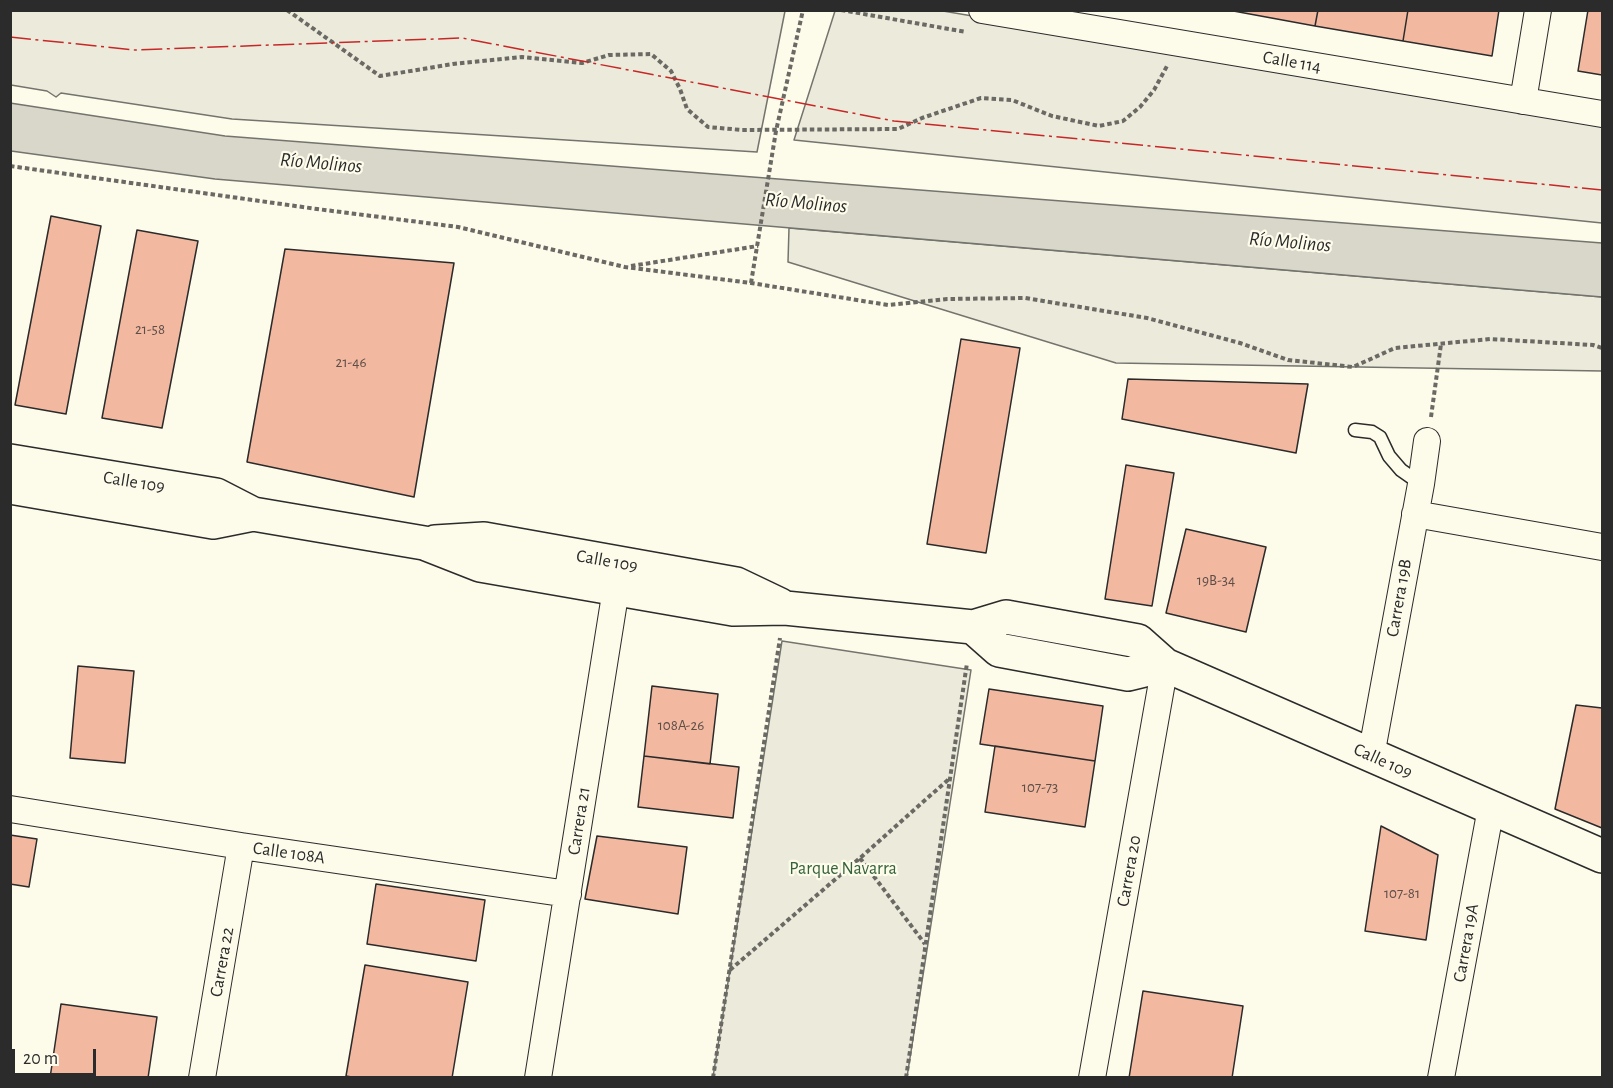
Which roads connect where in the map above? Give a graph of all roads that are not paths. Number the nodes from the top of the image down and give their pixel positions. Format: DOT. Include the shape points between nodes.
graph roads {
  1 [pos="982,10"];
  2 [pos="1538,10"];
  3 [pos="1523,101"];
  4 [pos="1602,114"];
  5 [pos="1355,430"];
  6 [pos="1427,441"];
  7 [pos="10,461"];
  8 [pos="1421,484"];
  9 [pos="10,487"];
  10 [pos="253,514"];
  11 [pos="1414,514"];
  12 [pos="1602,547"];
  13 [pos="618,576"];
  14 [pos="1165,665"];
  15 [pos="1371,756"];
  16 [pos="1491,808"];
  17 [pos="10,809"];
  18 [pos="241,846"];
  19 [pos="1602,856"];
  20 [pos="568,894"];
  21 [pos="202,1077"];
  22 [pos="538,1077"];
  23 [pos="1092,1077"];
  24 [pos="1441,1077"];
  1 -- 3 [label="street, Calle 114"];
  2 -- 3 [label="street"];
  3 -- 4 [label="street, Calle 114"];
  5 -- 8 [label="lane" via="1380,437 1401,470"];
  6 -- 8 [label="street, Carrera 19B"];
  7 -- 10 [label="street, Calle 109" via="216,495"];
  8 -- 11 [label="street, Carrera 19B"];
  9 -- 10 [label="street, Calle 109" via="213,522"];
  10 -- 13 [label="street, Calle 109" via="424,543 480,565"];
  11 -- 12 [label="street"];
  11 -- 15 [label="street, Carrera 19B"];
  13 -- 14 [label="street, Calle 109" via="733,609 785,608 973,627 1006,617 1138,640"];
  13 -- 20 [label="street, Carrera 21"];
  14 -- 15 [label="street, Calle 109"];
  14 -- 23 [label="street, Carrera 20"];
  15 -- 16 [label="street, Calle 109"];
  16 -- 19 [label="street, Calle 109"];
  16 -- 24 [label="street, Carrera 19A"];
  17 -- 18 [label="street, Calle 108A"];
  18 -- 20 [label="street, Calle 108A"];
  18 -- 21 [label="street, Carrera 22"];
  20 -- 22 [label="street, Carrera 21"];
}
